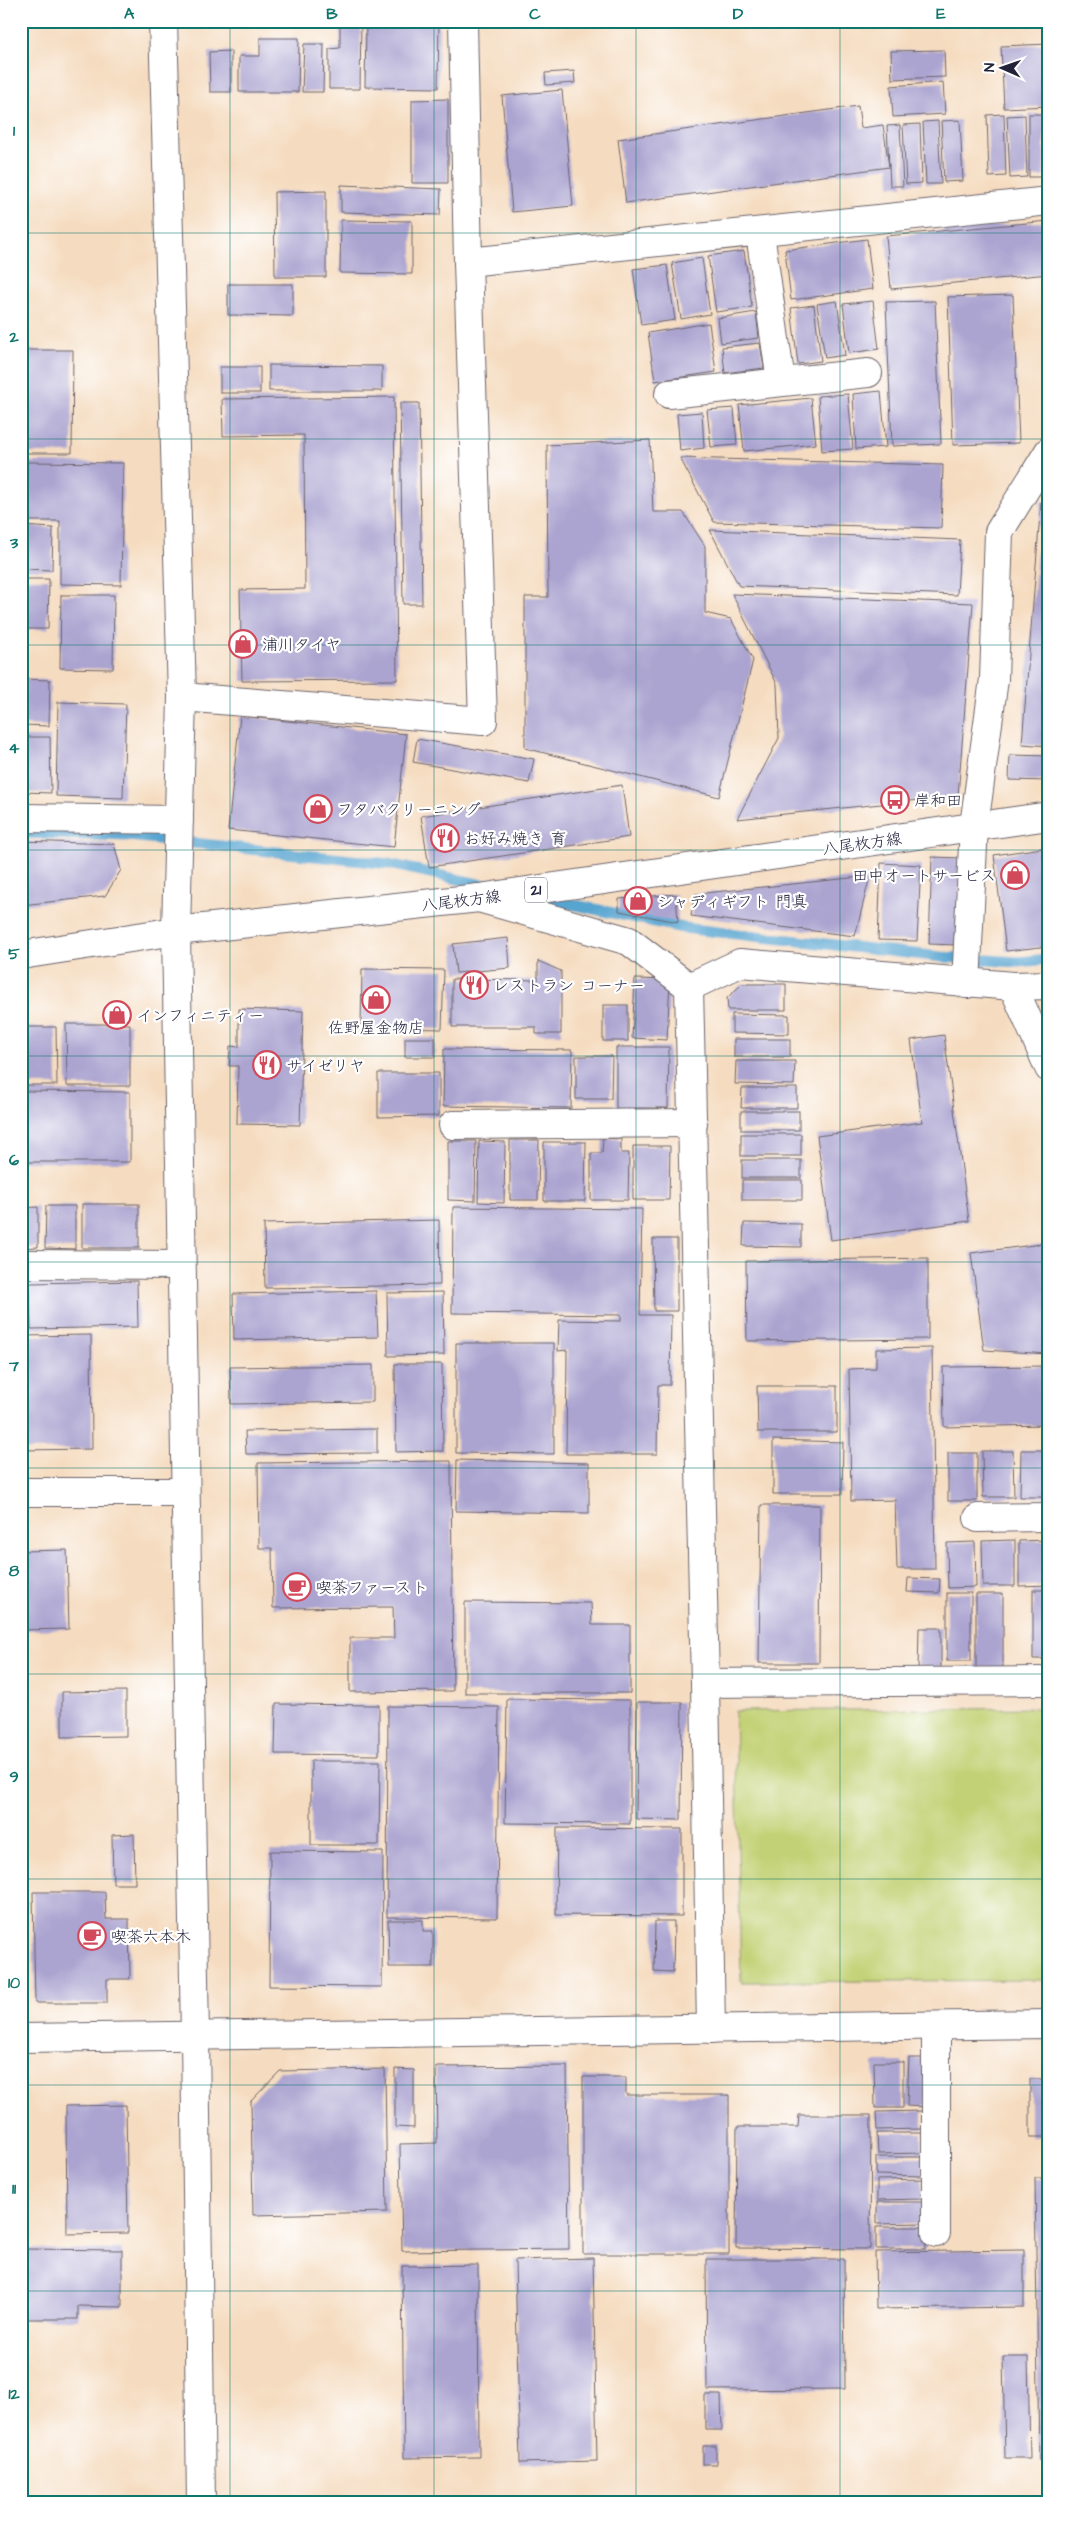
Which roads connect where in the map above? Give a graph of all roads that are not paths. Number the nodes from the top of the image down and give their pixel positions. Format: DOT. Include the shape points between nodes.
graph roads {
  1 [pos="164,21"];
  2 [pos="463,21"];
  3 [pos="1049,201"];
  4 [pos="760,233"];
  5 [pos="468,262"];
  6 [pos="868,373"];
  7 [pos="781,382"];
  8 [pos="669,394"];
  9 [pos="1049,451"];
  10 [pos="182,697"];
  11 [pos="1049,816"];
  12 [pos="21,818"];
  13 [pos="179,820"];
  14 [pos="974,826"];
  15 [pos="479,898"];
  16 [pos="176,931"];
  17 [pos="21,955"];
  18 [pos="966,984"];
  19 [pos="1049,985"];
  20 [pos="1013,986"];
  21 [pos="689,987"];
  22 [pos="1049,1068"];
  23 [pos="692,1123"];
  24 [pos="453,1124"];
  25 [pos="21,1264"];
  26 [pos="181,1265"];
  27 [pos="21,1492"];
  28 [pos="185,1492"];
  29 [pos="1049,1517"];
  30 [pos="978,1518"];
  31 [pos="1049,1681"];
  32 [pos="705,1683"];
  33 [pos="1049,2024"];
  34 [pos="936,2026"];
  35 [pos="710,2029"];
  36 [pos="196,2036"];
  37 [pos="21,2038"];
  38 [pos="936,2233"];
  39 [pos="201,2503"];
  1 -- 10 [label="street"];
  2 -- 5 [label="street"];
  3 -- 4 [label="street"];
  4 -- 5 [label="street"];
  4 -- 7 [label="street"];
  5 -- 10 [label="street" via="483,720"];
  6 -- 7 [label="street"];
  7 -- 8 [label="street"];
  9 -- 14 [label="street" via="999,532 994,679"];
  10 -- 13 [label="street"];
  11 -- 14 [label="street, 八尾枚方線 / 21"];
  12 -- 13 [label="street"];
  13 -- 16 [label="street"];
  14 -- 15 [label="street, 八尾枚方線 / 21"];
  14 -- 18 [label="street"];
  15 -- 16 [label="street, 八尾枚方線 / 21"];
  15 -- 21 [label="street" via="629,942"];
  16 -- 17 [label="street, 八尾枚方線 / 21"];
  16 -- 26 [label="street"];
  18 -- 20 [label="street"];
  18 -- 21 [label="street" via="740,963"];
  19 -- 20 [label="street"];
  20 -- 22 [label="street"];
  21 -- 23 [label="street"];
  23 -- 24 [label="street"];
  23 -- 32 [label="street"];
  25 -- 26 [label="street"];
  26 -- 28 [label="street"];
  27 -- 28 [label="street"];
  28 -- 36 [label="street"];
  29 -- 30 [label="street"];
  31 -- 32 [label="street"];
  32 -- 35 [label="street"];
  33 -- 34 [label="street"];
  34 -- 35 [label="street"];
  34 -- 38 [label="street"];
  35 -- 36 [label="street"];
  36 -- 37 [label="street"];
  36 -- 39 [label="street"];
}
